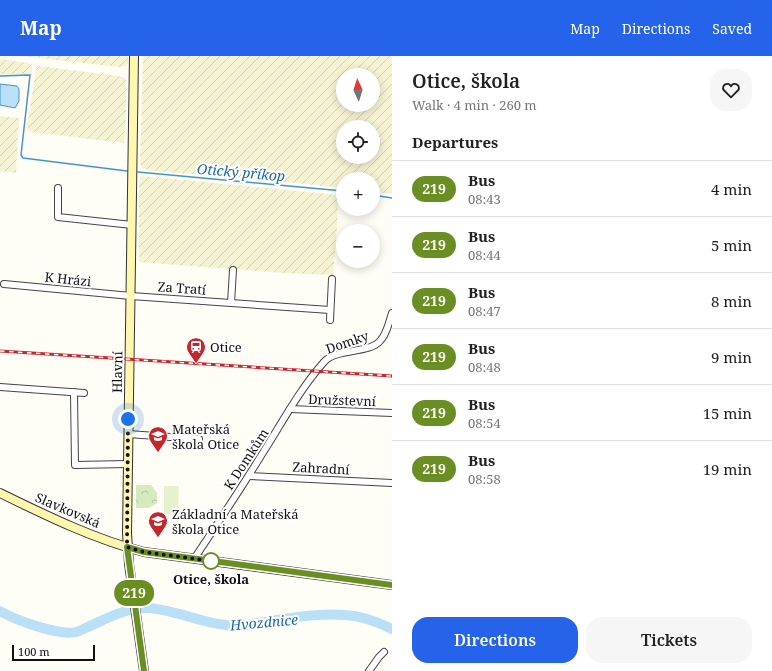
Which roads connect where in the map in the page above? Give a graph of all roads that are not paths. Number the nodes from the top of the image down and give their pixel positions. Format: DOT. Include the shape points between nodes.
graph roads {
  1 [pos="134,56"];
  2 [pos="58,188"];
  3 [pos="132,225"];
  4 [pos="233,270"];
  5 [pos="332,279"];
  6 [pos="4,284"];
  7 [pos="130,296"];
  8 [pos="231,303"];
  9 [pos="330,310"];
  10 [pos="392,313"];
  11 [pos="330,320"];
  12 [pos="385,334"];
  13 [pos="392,334"];
  14 [pos="316,371"];
  15 [pos="0,387"];
  16 [pos="74,392"];
  17 [pos="84,393"];
  18 [pos="290,410"];
  19 [pos="392,413"];
  20 [pos="128,434"];
  21 [pos="200,439"];
  22 [pos="128,464"];
  23 [pos="249,476"];
  24 [pos="392,482"];
  25 [pos="0,493"];
  26 [pos="127,547"];
  27 [pos="194,559"];
  28 [pos="392,585"];
  29 [pos="384,652"];
  30 [pos="144,671"];
  31 [pos="369,671"];
  1 -- 3 [label="main road, Hlavní"];
  2 -- 3 [label="street" via="58,217"];
  3 -- 7 [label="main road, Hlavní"];
  4 -- 8 [label="street"];
  5 -- 9 [label="street"];
  6 -- 7 [label="street, K Hrázi"];
  7 -- 8 [label="street, Za Tratí"];
  7 -- 20 [label="main road, Hlavní"];
  8 -- 9 [label="street, Za Tratí"];
  9 -- 11 [label="street"];
  10 -- 12 [label="street, Domky"];
  12 -- 13 [label="street, Domky"];
  12 -- 14 [label="street, Domky" via="380,342 373,346 334,355"];
  14 -- 18 [label="street, K Domkům"];
  15 -- 16 [label="street"];
  16 -- 17 [label="street"];
  16 -- 22 [label="street" via="75,465"];
  18 -- 19 [label="street, Družstevní"];
  18 -- 23 [label="street, K Domkům"];
  20 -- 21 [label="street"];
  20 -- 22 [label="main road, Hlavní"];
  22 -- 26 [label="main road, Hlavní"];
  23 -- 24 [label="street, Zahradní"];
  23 -- 27 [label="street, K Domkům"];
  25 -- 26 [label="main road, Slavkovská" via="86,533"];
  26 -- 27 [label="main road, Slavkovská"];
  26 -- 30 [label="main road, Hlavní"];
  27 -- 28 [label="main road, Slavkovská"];
  29 -- 31 [label="street"];
}
